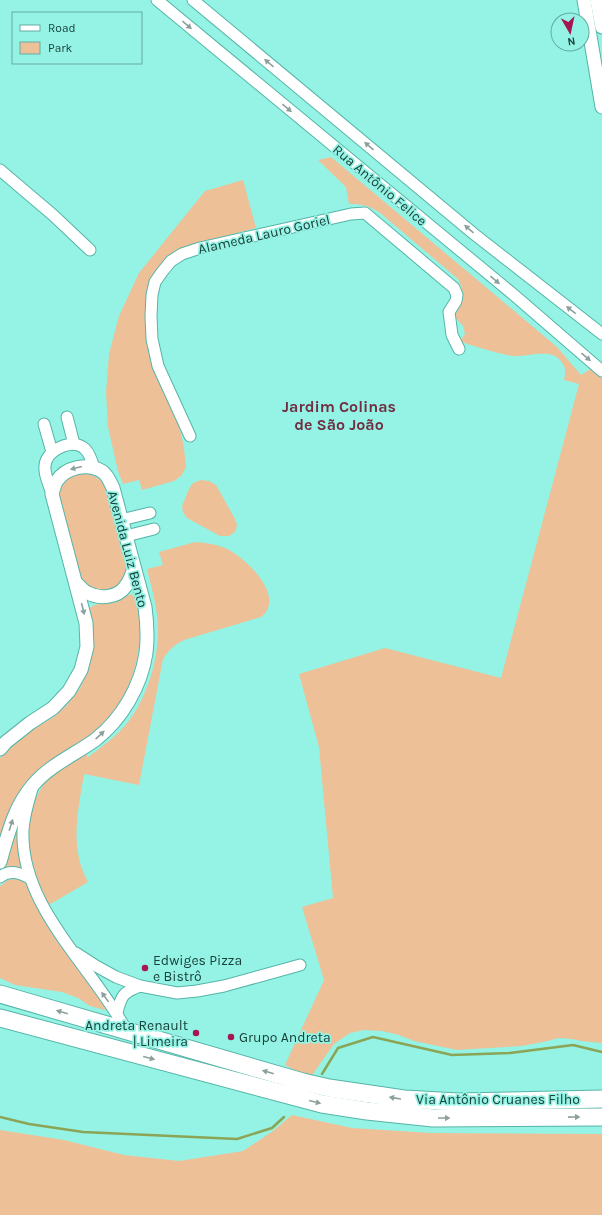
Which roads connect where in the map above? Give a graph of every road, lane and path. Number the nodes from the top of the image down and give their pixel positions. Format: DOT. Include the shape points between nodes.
graph roads {
  1 [pos="157,0"];
  2 [pos="193,0"];
  3 [pos="584,0"];
  4 [pos="597,0"];
  5 [pos="602,27"];
  6 [pos="602,108"];
  7 [pos="0,170"];
  8 [pos="90,250"];
  9 [pos="602,334"];
  10 [pos="459,349"];
  11 [pos="602,371"];
  12 [pos="67,417"];
  13 [pos="44,424"];
  14 [pos="190,436"];
  15 [pos="74,444"];
  16 [pos="52,452"];
  17 [pos="94,468"];
  18 [pos="52,494"];
  19 [pos="150,513"];
  20 [pos="121,520"];
  21 [pos="154,529"];
  22 [pos="126,536"];
  23 [pos="134,567"];
  24 [pos="76,583"];
  25 [pos="0,749"];
  26 [pos="34,784"];
  27 [pos="0,862"];
  28 [pos="0,877"];
  29 [pos="30,878"];
  30 [pos="71,949"];
  31 [pos="300,965"];
  32 [pos="140,986"];
  33 [pos="0,994"];
  34 [pos="117,1014"];
  35 [pos="0,1018"];
  36 [pos="126,1030"];
  37 [pos="602,1099"];
  38 [pos="602,1117"];
  1 -- 11 [label="street, Rua Antônio Felice, one-way" via="514,295"];
  9 -- 2 [label="street, Rua Antônio Felice, one-way" via="474,234"];
  3 -- 6 [label="street"];
  4 -- 5 [label="street"];
  7 -- 8 [label="street"];
  10 -- 14 [label="street, Alameda Lauro Goriel" via="452,335 449,312 456,301 454,288 365,213 200,248 182,254 171,262 155,282 152,295 152,338 158,366"];
  12 -- 15 [label="street"];
  13 -- 16 [label="street"];
  15 -- 16 [label="street" via="62,446"];
  15 -- 17 [label="street" via="84,447"];
  16 -- 18 [label="street" via="46,461 45,471"];
  17 -- 18 [label="street, one-way" via="72,468 56,482"];
  17 -- 20 [label="street, Avenida Luiz Bento" via="109,479"];
  18 -- 24 [label="street"];
  19 -- 20 [label="street"];
  20 -- 22 [label="street, Avenida Luiz Bento"];
  21 -- 22 [label="street"];
  22 -- 23 [label="street, Avenida Luiz Bento"];
  23 -- 24 [label="street" via="131,580 124,589 105,597 86,593"];
  26 -- 23 [label="street, Avenida Luiz Bento, one-way" via="48,770 95,740 129,701 140,676 146,653 145,607"];
  24 -- 25 [label="street, one-way" via="86,622 87,647 81,670 70,691 53,708 30,723"];
  27 -- 26 [label="street, Avenida Luiz Bento, one-way" via="20,802"];
  26 -- 29 [label="street" via="23,831"];
  28 -- 29 [label="street" via="12,872"];
  29 -- 30 [label="street" via="41,904"];
  30 -- 32 [label="street" via="116,977"];
  34 -- 30 [label="street, one-way"];
  31 -- 32 [label="street" via="197,991 177,992"];
  32 -- 34 [label="street" via="122,996"];
  36 -- 33 [label="main road, Via Antônio Cruanes Filho, one-way"];
  34 -- 36 [label="street"];
  35 -- 38 [label="main road, Via Antônio Cruanes Filho, one-way" via="322,1104 433,1118"];
  37 -- 36 [label="main road, Via Antônio Cruanes Filho, one-way" via="458,1102 404,1099 303,1082"];
}
